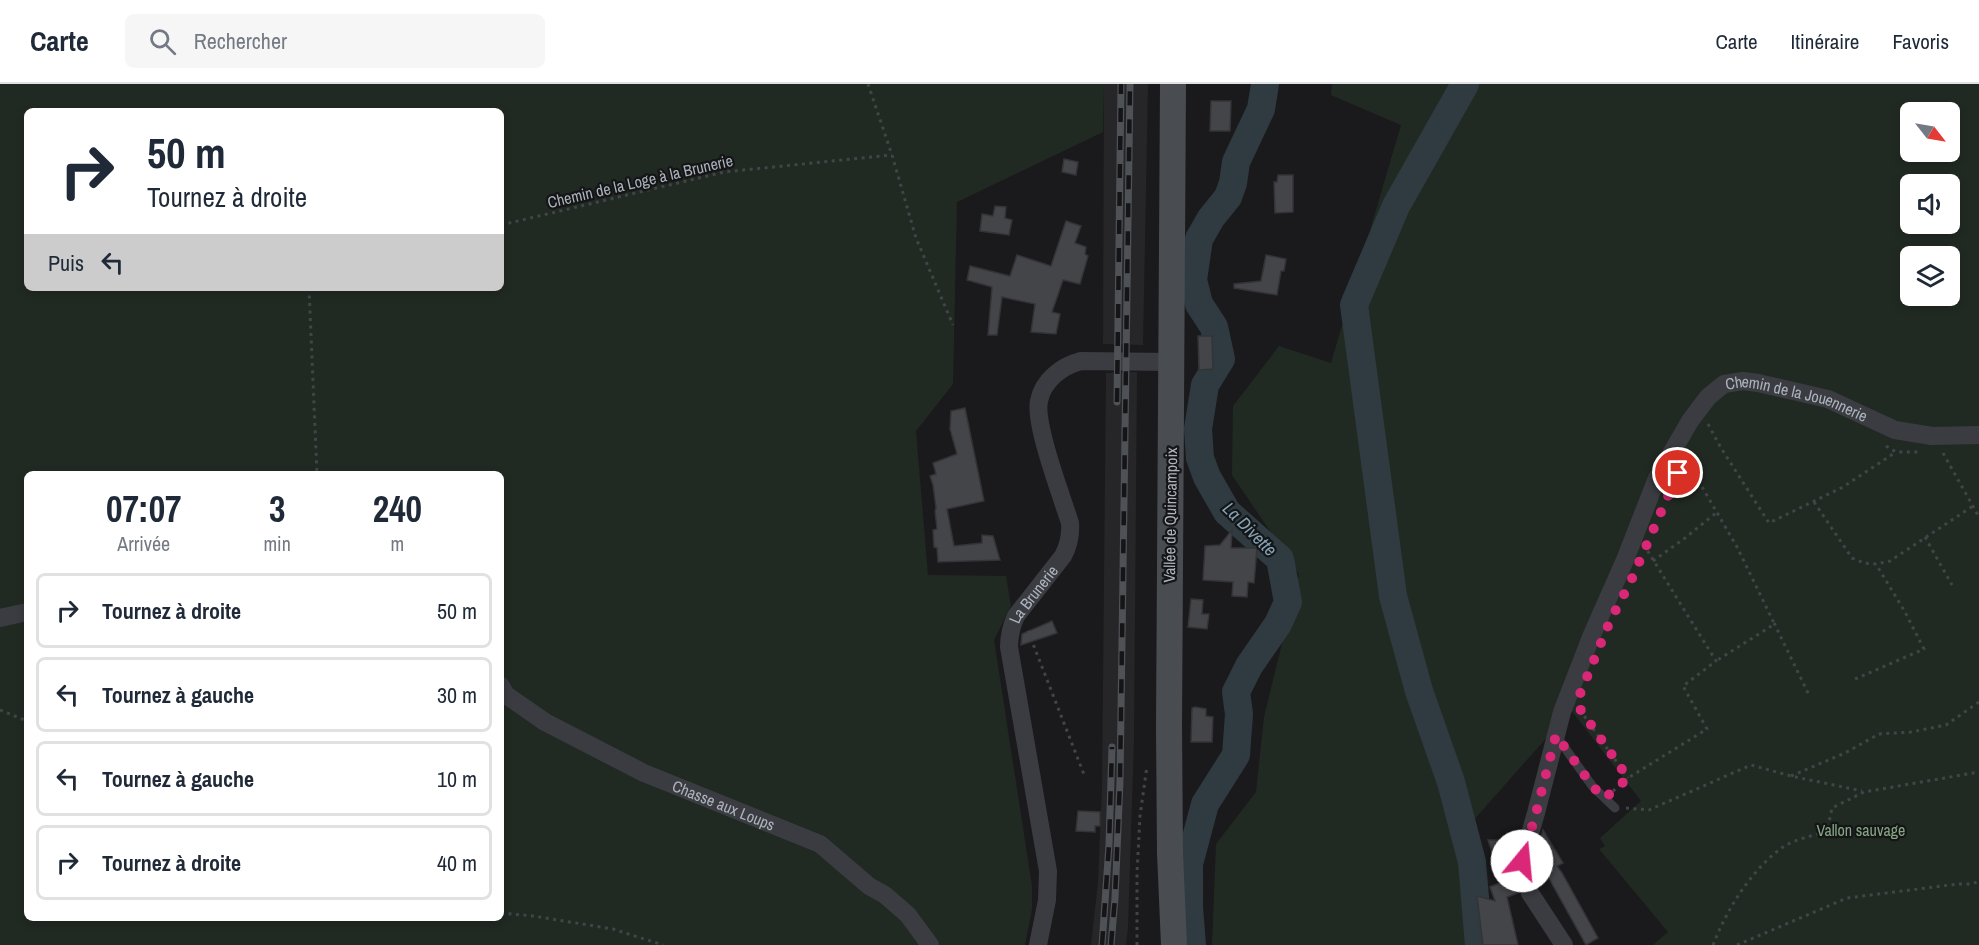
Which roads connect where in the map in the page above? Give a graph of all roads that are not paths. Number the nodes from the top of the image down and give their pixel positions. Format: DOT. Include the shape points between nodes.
graph roads {
  1 [pos="1173,84"];
  2 [pos="1172,362"];
  3 [pos="1979,435"];
  4 [pos="24,613"];
  5 [pos="0,618"];
  6 [pos="504,691"];
  7 [pos="1556,735"];
  8 [pos="1615,808"];
  9 [pos="930,945"];
  10 [pos="1038,945"];
  11 [pos="1174,945"];
  12 [pos="1564,945"];
  1 -- 2 [label="main road, Vallée de Quincampoix"];
  2 -- 10 [label="street, La Brunerie" via="1081,361 1057,372 1038,402 1038,417 1071,536 1063,556 1012,624 1009,647 1048,871"];
  2 -- 11 [label="main road, Vallée de Quincampoix" via="1169,574"];
  3 -- 7 [label="street, Chemin de la Jouennerie" via="1932,436 1895,430 1828,399 1758,383 1724,384 1696,413 1657,478 1591,637 1570,709"];
  4 -- 5 [label="street"];
  6 -- 9 [label="street, Chasse aux Loups" via="545,722 644,773 820,844 908,915"];
  7 -- 8 [label="lane" via="1593,787"];
  7 -- 12 [label="street, Chemin de la Jouennerie" via="1522,871 1530,893"];
}
